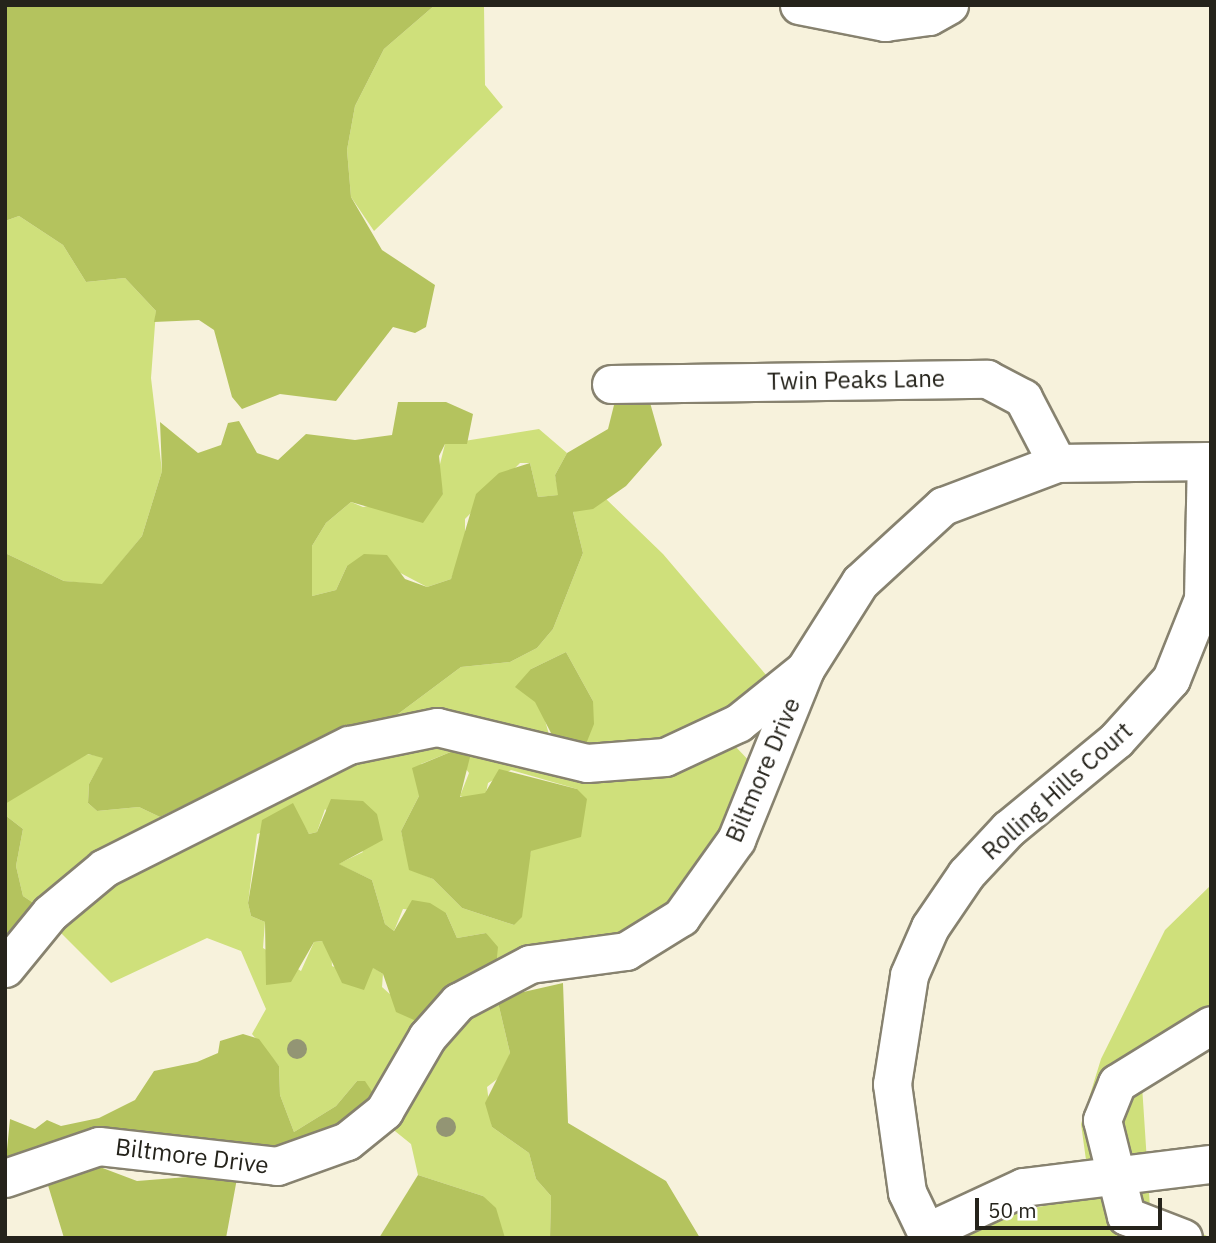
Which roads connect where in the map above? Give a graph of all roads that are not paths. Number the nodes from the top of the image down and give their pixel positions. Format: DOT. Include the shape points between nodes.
graph roads {
  1 [pos="799,5"];
  2 [pos="949,5"];
  3 [pos="611,384"];
  4 [pos="1208,461"];
  5 [pos="1057,463"];
  6 [pos="805,669"];
  7 [pos="5,968"];
  8 [pos="1211,1025"];
  9 [pos="1211,1164"];
  10 [pos="1113,1176"];
  11 [pos="5,1178"];
  12 [pos="927,1235"];
  13 [pos="1183,1238"];
  1 -- 2 [label="street" via="885,22 929,16"];
  3 -- 5 [label="street, Twin Peaks Lane" via="987,379 1023,398"];
  4 -- 5 [label="street, Biltmore Drive"];
  4 -- 12 [label="street, Rolling Hills Court" via="1203,599 1171,678 1125,730 1008,829 966,874 930,926 909,975 892,1084 907,1192"];
  5 -- 6 [label="street, Biltmore Drive" via="943,506 899,541 860,582"];
  6 -- 7 [label="street, Biltmore Drive" via="738,723 666,757 624,763 564,760 437,727 349,745 104,868 51,913"];
  6 -- 11 [label="street, Biltmore Drive" via="742,829 711,882 681,917 626,951 530,964 467,996 427,1037 384,1111 347,1142 277,1166 99,1146"];
  8 -- 10 [label="street" via="1136,1067 1105,1101 1103,1137"];
  9 -- 10 [label="street"];
  10 -- 12 [label="street" via="1023,1187"];
  10 -- 13 [label="street" via="1126,1216"];
}
